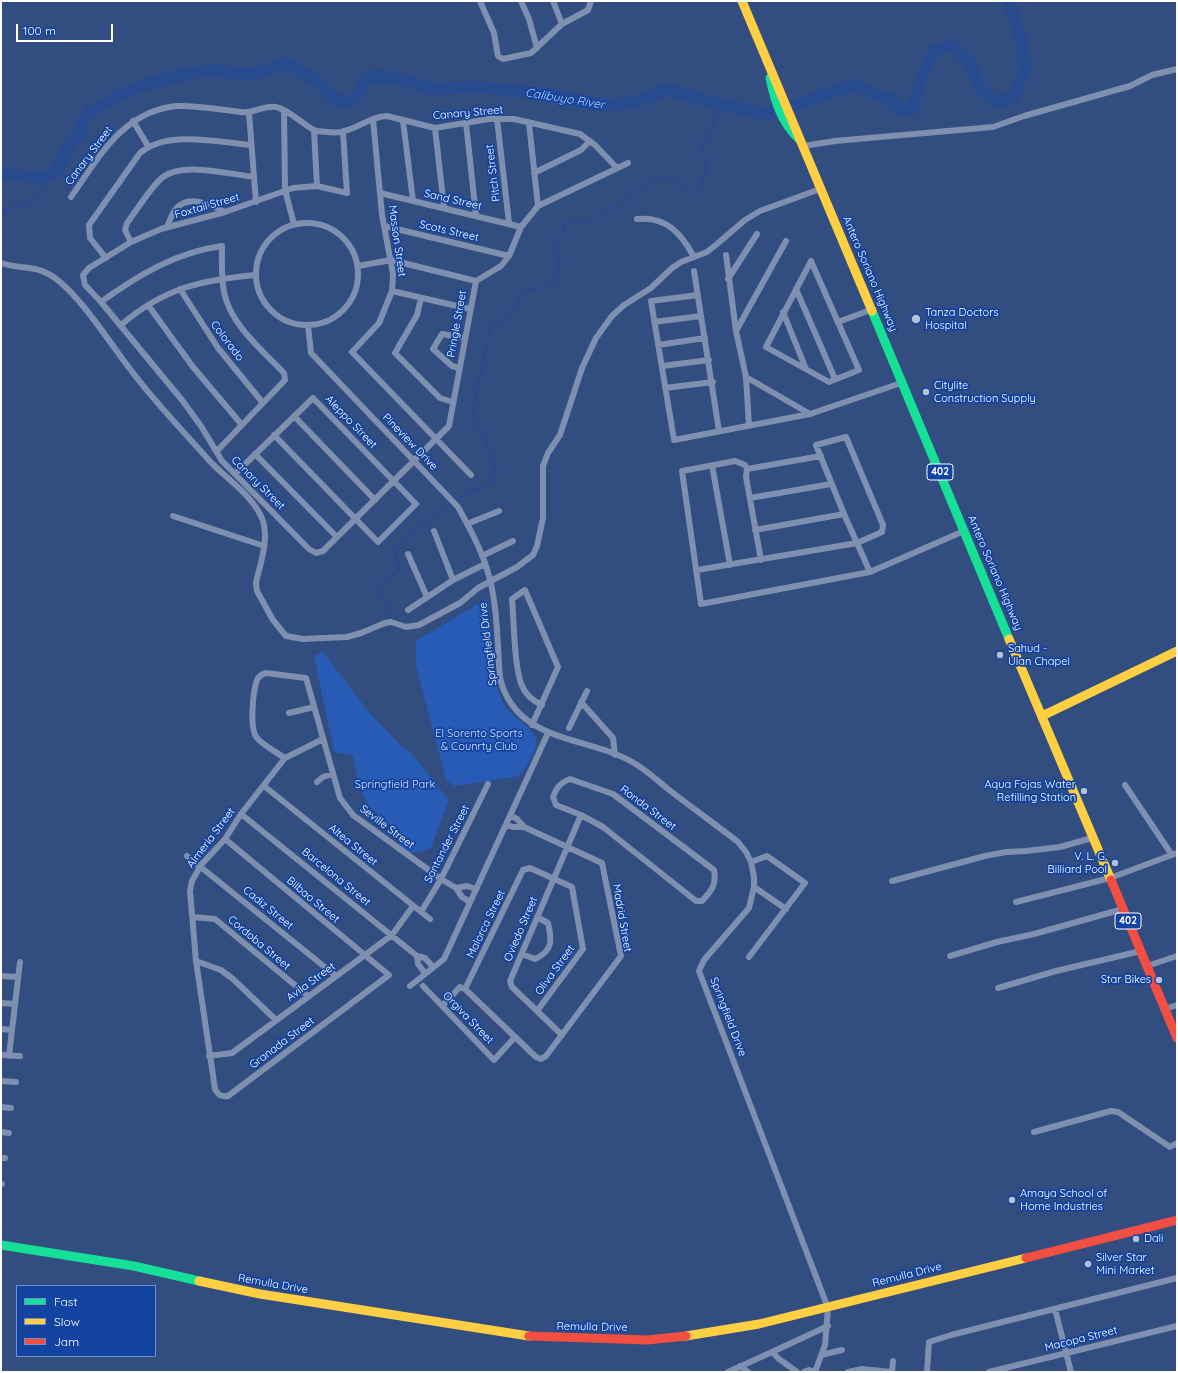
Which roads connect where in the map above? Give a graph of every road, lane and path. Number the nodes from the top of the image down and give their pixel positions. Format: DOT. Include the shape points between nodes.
graph roads {
  1 [pos="480,1"];
  2 [pos="521,1"];
  3 [pos="553,1"];
  4 [pos="591,1"];
  5 [pos="742,1"];
  6 [pos="562,24"];
  7 [pos="537,48"];
  8 [pos="1177,68"];
  9 [pos="284,110"];
  10 [pos="249,113"];
  11 [pos="373,119"];
  12 [pos="497,119"];
  13 [pos="133,121"];
  14 [pos="403,121"];
  15 [pos="466,123"];
  16 [pos="529,123"];
  17 [pos="435,128"];
  18 [pos="314,131"];
  19 [pos="343,132"];
  20 [pos="590,141"];
  21 [pos="802,143"];
  22 [pos="251,145"];
  23 [pos="148,146"];
  24 [pos="628,163"];
  25 [pos="617,168"];
  26 [pos="534,173"];
  27 [pos="254,177"];
  28 [pos="317,186"];
  29 [pos="820,189"];
  30 [pos="285,190"];
  31 [pos="380,193"];
  32 [pos="71,196"];
  33 [pos="413,201"];
  34 [pos="256,202"];
  35 [pos="538,206"];
  36 [pos="444,208"];
  37 [pos="225,212"];
  38 [pos="476,215"];
  39 [pos="637,219"];
  40 [pos="509,223"];
  41 [pos="294,224"];
  42 [pos="384,226"];
  43 [pos="167,227"];
  44 [pos="521,227"];
  45 [pos="757,234"];
  46 [pos="786,241"];
  47 [pos="131,242"];
  48 [pos="726,255"];
  49 [pos="509,256"];
  50 [pos="694,257"];
  51 [pos="106,258"];
  52 [pos="391,260"];
  53 [pos="1,263"];
  54 [pos="358,266"];
  55 [pos="694,271"];
  56 [pos="256,274"];
  57 [pos="83,275"];
  58 [pos="222,278"];
  59 [pos="728,279"];
  60 [pos="476,281"];
  61 [pos="180,289"];
  62 [pos="796,289"];
  63 [pos="392,291"];
  64 [pos="698,295"];
  65 [pos="421,298"];
  66 [pos="102,302"];
  67 [pos="148,305"];
  68 [pos="470,309"];
  69 [pos="873,309"];
  70 [pos="783,312"];
  71 [pos="702,316"];
  72 [pos="654,322"];
  73 [pos="838,322"];
  74 [pos="121,325"];
  75 [pos="308,325"];
  76 [pos="736,331"];
  77 [pos="465,338"];
  78 [pos="705,338"];
  79 [pos="658,344"];
  80 [pos="709,360"];
  81 [pos="662,366"];
  82 [pos="459,368"];
  83 [pos="806,369"];
  84 [pos="746,377"];
  85 [pos="835,379"];
  86 [pos="713,382"];
  87 [pos="901,383"];
  88 [pos="665,388"];
  89 [pos="453,402"];
  90 [pos="263,403"];
  91 [pos="810,414"];
  92 [pos="294,416"];
  93 [pos="242,425"];
  94 [pos="749,426"];
  95 [pos="719,431"];
  96 [pos="274,435"];
  97 [pos="436,440"];
  98 [pos="217,451"];
  99 [pos="255,454"];
  100 [pos="821,456"];
  101 [pos="415,461"];
  102 [pos="712,465"];
  103 [pos="747,469"];
  104 [pos="235,474"];
  105 [pos="471,475"];
  106 [pos="394,481"];
  107 [pos="831,484"];
  108 [pos="750,498"];
  109 [pos="375,500"];
  110 [pos="499,511"];
  111 [pos="844,514"];
  112 [pos="173,516"];
  113 [pos="355,519"];
  114 [pos="467,524"];
  115 [pos="755,530"];
  116 [pos="434,531"];
  117 [pos="964,531"];
  118 [pos="336,537"];
  119 [pos="513,541"];
  120 [pos="857,543"];
  121 [pos="264,546"];
  122 [pos="408,554"];
  123 [pos="482,556"];
  124 [pos="761,560"];
  125 [pos="485,564"];
  126 [pos="730,565"];
  127 [pos="696,570"];
  128 [pos="870,572"];
  129 [pos="453,580"];
  130 [pos="489,581"];
  131 [pos="427,597"];
  132 [pos="408,610"];
  133 [pos="1177,651"];
  134 [pos="587,691"];
  135 [pos="581,702"];
  136 [pos="542,705"];
  137 [pos="314,707"];
  138 [pos="289,713"];
  139 [pos="1042,716"];
  140 [pos="532,725"];
  141 [pos="569,728"];
  142 [pos="548,733"];
  143 [pos="323,740"];
  144 [pos="615,755"];
  145 [pos="285,758"];
  146 [pos="333,774"];
  147 [pos="317,782"];
  148 [pos="488,784"];
  149 [pos="1125,785"];
  150 [pos="264,786"];
  151 [pos="241,814"];
  152 [pos="580,815"];
  153 [pos="511,816"];
  154 [pos="507,824"];
  155 [pos="524,828"];
  156 [pos="1092,838"];
  157 [pos="225,839"];
  158 [pos="568,847"];
  159 [pos="1175,854"];
  160 [pos="187,856"];
  161 [pos="752,862"];
  162 [pos="200,865"];
  163 [pos="1110,878"];
  164 [pos="441,879"];
  165 [pos="554,879"];
  166 [pos="892,881"];
  167 [pos="754,887"];
  168 [pos="456,888"];
  169 [pos="476,889"];
  170 [pos="470,902"];
  171 [pos="1016,902"];
  172 [pos="413,906"];
  173 [pos="786,909"];
  174 [pos="1123,909"];
  175 [pos="421,912"];
  176 [pos="193,917"];
  177 [pos="537,917"];
  178 [pos="430,919"];
  179 [pos="392,935"];
  180 [pos="1140,951"];
  181 [pos="522,954"];
  182 [pos="365,955"];
  183 [pos="417,956"];
  184 [pos="950,956"];
  185 [pos="1177,956"];
  186 [pos="749,957"];
  187 [pos="196,961"];
  188 [pos="20,962"];
  189 [pos="1147,966"];
  190 [pos="433,967"];
  191 [pos="425,973"];
  192 [pos="389,975"];
  193 [pos="1,976"];
  194 [pos="336,976"];
  195 [pos="18,977"];
  196 [pos="410,986"];
  197 [pos="423,986"];
  198 [pos="998,988"];
  199 [pos="465,989"];
  200 [pos="308,996"];
  201 [pos="1,1003"];
  202 [pos="15,1004"];
  203 [pos="442,1005"];
  204 [pos="1177,1005"];
  205 [pos="1165,1009"];
  206 [pos="537,1011"];
  207 [pos="276,1020"];
  208 [pos="1,1029"];
  209 [pos="12,1030"];
  210 [pos="562,1035"];
  211 [pos="1176,1035"];
  212 [pos="515,1037"];
  213 [pos="1,1055"];
  214 [pos="8,1056"];
  215 [pos="20,1056"];
  216 [pos="209,1056"];
  217 [pos="1,1081"];
  218 [pos="16,1082"];
  219 [pos="1,1107"];
  220 [pos="11,1108"];
  221 [pos="1,1132"];
  222 [pos="1034,1132"];
  223 [pos="9,1133"];
  224 [pos="1177,1143"];
  225 [pos="1177,1220"];
  226 [pos="1,1245"];
  227 [pos="1177,1278"];
  228 [pos="828,1308"];
  229 [pos="1055,1309"];
  230 [pos="828,1326"];
  231 [pos="1177,1326"];
  232 [pos="842,1350"];
  233 [pos="772,1352"];
  234 [pos="1067,1353"];
  235 [pos="821,1355"];
  236 [pos="893,1361"];
  237 [pos="740,1366"];
  238 [pos="872,1371"];
  239 [pos="728,1372"];
  240 [pos="748,1372"];
  241 [pos="797,1372"];
  242 [pos="804,1372"];
  243 [pos="815,1372"];
  244 [pos="848,1372"];
  245 [pos="891,1372"];
  246 [pos="927,1372"];
  247 [pos="989,1372"];
  248 [pos="1071,1372"];
  1 -- 7 [label="street" via="494,34 498,56 503,59 531,53"];
  2 -- 7 [label="street"];
  3 -- 6 [label="street"];
  4 -- 6 [label="street" via="588,10"];
  5 -- 21 [label="main road"];
  6 -- 7 [label="street"];
  8 -- 21 [label="street" via="1152,75 1130,86 993,127"];
  9 -- 10 [label="street, Canary Street" via="270,107"];
  9 -- 18 [label="street"];
  9 -- 30 [label="street"];
  10 -- 13 [label="street, Canary Street" via="178,106 154,111"];
  10 -- 22 [label="street"];
  11 -- 14 [label="street, Canary Street" via="387,116"];
  11 -- 19 [label="street, Canary Street"];
  11 -- 31 [label="street, Masson Street"];
  12 -- 15 [label="street, Canary Street"];
  12 -- 16 [label="street, Canary Street" via="514,119"];
  12 -- 40 [label="street, Pitch Street"];
  13 -- 23 [label="street"];
  13 -- 32 [label="street, Canary Street" via="108,143"];
  14 -- 17 [label="street, Canary Street"];
  14 -- 33 [label="street"];
  15 -- 17 [label="street, Canary Street"];
  15 -- 38 [label="street"];
  16 -- 20 [label="street, Canary Street" via="580,134"];
  16 -- 26 [label="street"];
  17 -- 36 [label="street"];
  18 -- 19 [label="street, Canary Street"];
  18 -- 28 [label="street"];
  19 -- 28 [label="street, Foxtail Street" via="347,192"];
  20 -- 25 [label="street, Canary Street"];
  20 -- 26 [label="street" via="581,150"];
  21 -- 29 [label="main road, Antero Soriano Highway / 402"];
  22 -- 23 [label="street" via="176,139"];
  22 -- 27 [label="street"];
  23 -- 51 [label="street" via="140,153 89,224 90,238"];
  24 -- 25 [label="street, Pringle Street"];
  25 -- 35 [label="street, Pringle Street"];
  26 -- 35 [label="street"];
  27 -- 34 [label="street"];
  27 -- 47 [label="street" via="186,169 171,172 162,177 127,223 125,230"];
  28 -- 30 [label="street, Foxtail Street"];
  29 -- 50 [label="street" via="760,211 745,220 707,252"];
  29 -- 69 [label="main road, Antero Soriano Highway / 402"];
  30 -- 34 [label="street, Foxtail Street"];
  30 -- 41 [label="street"];
  31 -- 33 [label="street, Sand Street"];
  31 -- 42 [label="street, Masson Street"];
  33 -- 36 [label="street, Sand Street"];
  34 -- 37 [label="street, Foxtail Street"];
  35 -- 44 [label="street, Pringle Street"];
  36 -- 38 [label="street, Sand Street"];
  37 -- 43 [label="street, Foxtail Street"];
  37 -- 43 [label="street" via="204,202 188,202 176,209"];
  38 -- 40 [label="street, Sand Street"];
  39 -- 50 [label="street" via="651,219 670,226"];
  40 -- 44 [label="street, Sand Street"];
  41 -- 54 [label="street" via="308,222 335,231 351,248"];
  41 -- 56 [label="street" via="280,230 264,246 259,256"];
  42 -- 49 [label="street, Scots Street"];
  42 -- 52 [label="street, Masson Street"];
  43 -- 47 [label="street, Foxtail Street"];
  44 -- 49 [label="street, Pringle Street"];
  45 -- 59 [label="street"];
  46 -- 76 [label="street"];
  47 -- 51 [label="street, Foxtail Street"];
  48 -- 59 [label="street"];
  49 -- 60 [label="street, Pringle Street" via="501,266"];
  50 -- 130 [label="street" via="672,268 651,288 624,305 612,316 596,338 582,368 560,435 543,466 543,518 537,546 533,555"];
  51 -- 57 [label="street, Foxtail Street"];
  52 -- 54 [label="street"];
  52 -- 60 [label="street"];
  52 -- 63 [label="street, Masson Street"];
  53 -- 121 [label="street" via="42,270 66,288 131,371 212,464 252,502 266,534"];
  54 -- 75 [label="street" via="355,292 349,304 329,320"];
  55 -- 64 [label="street"];
  56 -- 58 [label="street"];
  56 -- 75 [label="street" via="262,298 278,317"];
  57 -- 66 [label="street, Canary Street" via="85,285"];
  58 -- 61 [label="street"];
  58 -- 66 [label="street" via="222,246 201,249 155,267 125,284"];
  58 -- 90 [label="street" via="224,293 239,325 284,373 285,380"];
  59 -- 76 [label="street"];
  60 -- 68 [label="street, Pringle Street"];
  61 -- 67 [label="street"];
  61 -- 90 [label="street, Colorado" via="218,348"];
  62 -- 70 [label="street"];
  62 -- 73 [label="street" via="811,261"];
  62 -- 85 [label="street"];
  63 -- 65 [label="street"];
  63 -- 97 [label="street, Masson Street" via="379,322 352,352"];
  64 -- 71 [label="street"];
  64 -- 72 [label="street" via="651,301"];
  65 -- 68 [label="street"];
  65 -- 89 [label="street" via="418,316 395,353 440,398"];
  66 -- 74 [label="street, Canary Street"];
  67 -- 74 [label="street"];
  67 -- 93 [label="street" via="193,367"];
  68 -- 77 [label="street, Pringle Street"];
  69 -- 73 [label="street"];
  69 -- 87 [label="main road, Antero Soriano Highway / 402"];
  70 -- 83 [label="street"];
  70 -- 83 [label="street" via="766,347"];
  71 -- 72 [label="street"];
  71 -- 78 [label="street"];
  72 -- 79 [label="street"];
  73 -- 85 [label="street" via="859,370"];
  74 -- 98 [label="street, Canary Street" via="182,400"];
  75 -- 101 [label="street, Pineview Drive" via="311,353"];
  76 -- 84 [label="street"];
  77 -- 82 [label="street, Pringle Street"];
  77 -- 82 [label="street" via="442,334 433,349 452,366"];
  78 -- 79 [label="street"];
  78 -- 80 [label="street"];
  79 -- 81 [label="street"];
  80 -- 81 [label="street"];
  80 -- 86 [label="street"];
  81 -- 88 [label="street"];
  82 -- 89 [label="street, Pringle Street"];
  83 -- 85 [label="street" via="829,382"];
  84 -- 91 [label="street"];
  84 -- 94 [label="street"];
  86 -- 88 [label="street"];
  86 -- 95 [label="street"];
  87 -- 91 [label="street"];
  87 -- 117 [label="main road, Antero Soriano Highway / 402"];
  88 -- 95 [label="street" via="674,440"];
  89 -- 97 [label="street, Pringle Street" via="449,426"];
  90 -- 93 [label="street"];
  91 -- 94 [label="street"];
  92 -- 96 [label="street, Aleppo Street"];
  92 -- 106 [label="street, Aleppo Street" via="313,398"];
  92 -- 109 [label="street"];
  93 -- 98 [label="street"];
  94 -- 95 [label="street"];
  96 -- 99 [label="street, Aleppo Street"];
  96 -- 113 [label="street"];
  97 -- 101 [label="street, Pringle Street"];
  97 -- 105 [label="street"];
  98 -- 104 [label="street, Canary Street"];
  99 -- 104 [label="street, Aleppo Street"];
  99 -- 118 [label="street"];
  100 -- 103 [label="street"];
  100 -- 107 [label="street"];
  100 -- 120 [label="street" via="816,445 846,437 884,529"];
  101 -- 106 [label="street, Canary Street"];
  101 -- 114 [label="street, Pineview Drive" via="458,507"];
  102 -- 103 [label="street" via="735,461 745,465"];
  102 -- 126 [label="street"];
  102 -- 127 [label="street" via="682,471"];
  103 -- 108 [label="street"];
  104 -- 118 [label="street, Canary Street" via="312,551 320,553"];
  106 -- 109 [label="street, Canary Street"];
  106 -- 113 [label="street, Aleppo Street" via="416,504 378,542"];
  107 -- 108 [label="street"];
  107 -- 111 [label="street"];
  108 -- 115 [label="street"];
  109 -- 113 [label="street, Canary Street"];
  110 -- 114 [label="street"];
  111 -- 115 [label="street"];
  111 -- 120 [label="street"];
  112 -- 121 [label="street"];
  113 -- 118 [label="street, Canary Street"];
  114 -- 123 [label="street, Pineview Drive"];
  115 -- 124 [label="street"];
  116 -- 129 [label="street"];
  117 -- 128 [label="street"];
  117 -- 139 [label="main road, Antero Soriano Highway / 402"];
  119 -- 123 [label="street"];
  120 -- 124 [label="street"];
  120 -- 128 [label="street"];
  121 -- 130 [label="street" via="256,583 258,591 280,631 293,638 354,636 391,622 406,627 419,625 460,603"];
  122 -- 131 [label="street"];
  123 -- 125 [label="street, Pineview Drive"];
  124 -- 126 [label="street"];
  125 -- 129 [label="street"];
  125 -- 130 [label="street, Pineview Drive"];
  126 -- 127 [label="street"];
  127 -- 128 [label="street" via="701,604"];
  129 -- 131 [label="street"];
  130 -- 140 [label="street, Springfield Drive" via="502,687 514,709"];
  131 -- 132 [label="street"];
  133 -- 139 [label="main road"];
  134 -- 135 [label="street"];
  135 -- 141 [label="street"];
  135 -- 144 [label="street" via="613,738"];
  136 -- 136 [label="street" via="558,667 526,590 512,599 518,674 528,696"];
  136 -- 140 [label="street"];
  137 -- 138 [label="street"];
  137 -- 143 [label="street"];
  137 -- 145 [label="street" via="306,678 266,673 257,680 253,703 254,733 257,738"];
  139 -- 156 [label="main road, Antero Soriano Highway / 402"];
  140 -- 142 [label="street, Springfield Drive"];
  142 -- 144 [label="street, Springfield Drive"];
  142 -- 153 [label="street"];
  143 -- 145 [label="street, Almeria Street"];
  143 -- 146 [label="street, Seville Street"];
  144 -- 161 [label="street, Springfield Drive" via="634,763 738,842"];
  145 -- 150 [label="street, Almeria Street"];
  146 -- 147 [label="street"];
  146 -- 164 [label="street, Seville Street" via="340,798 353,815"];
  148 -- 164 [label="street, Santander Street"];
  149 -- 159 [label="street"];
  150 -- 151 [label="street, Almeria Street"];
  150 -- 172 [label="street, Altea Street"];
  151 -- 157 [label="street, Almeria Street"];
  151 -- 179 [label="street, Barcelona Street"];
  152 -- 152 [label="street, Ronda Street" via="556,805 553,797 562,782 570,779 613,794 714,870 716,879 713,888 702,901 696,902 603,827"];
  152 -- 158 [label="street, Oviedo Street"];
  153 -- 154 [label="street"];
  153 -- 155 [label="street, Madrid Street"];
  154 -- 155 [label="street, Madrid Street"];
  154 -- 169 [label="street"];
  155 -- 158 [label="street, Madrid Street"];
  156 -- 163 [label="main road, Antero Soriano Highway / 402"];
  156 -- 166 [label="street" via="1060,847 985,856"];
  157 -- 162 [label="street, Almeria Street"];
  157 -- 182 [label="street, Bilbao Street"];
  158 -- 165 [label="street, Oviedo Street"];
  158 -- 210 [label="street, Madrid Street" via="602,863 621,956"];
  159 -- 163 [label="street"];
  160 -- 162 [label="street, Cadiz Street"];
  161 -- 167 [label="street, Springfield Drive"];
  161 -- 173 [label="street" via="767,856 805,883"];
  162 -- 176 [label="street, Almeria Street" via="190,891"];
  162 -- 194 [label="street, Cadiz Street"];
  163 -- 171 [label="street"];
  163 -- 174 [label="main road, Antero Soriano Highway / 402"];
  164 -- 168 [label="street, Seville Street"];
  164 -- 175 [label="street, Santander Street"];
  165 -- 177 [label="street, Oviedo Street"];
  165 -- 199 [label="street, Malorca Street" via="530,868 523,870"];
  165 -- 206 [label="street, Oliva Street" via="572,887 584,949"];
  167 -- 173 [label="street"];
  167 -- 228 [label="street, Springfield Drive" via="748,908 704,960 700,971"];
  168 -- 169 [label="street, Seville Street" via="467,886"];
  168 -- 170 [label="street, Seville Street" via="462,898"];
  169 -- 170 [label="street"];
  170 -- 190 [label="street" via="444,959"];
  172 -- 175 [label="street, Altea Street"];
  172 -- 179 [label="street, Avila Street"];
  173 -- 186 [label="street"];
  174 -- 180 [label="main road, Antero Soriano Highway / 402"];
  174 -- 184 [label="street"];
  175 -- 178 [label="street, Altea Street"];
  176 -- 187 [label="street, Almeria Street"];
  176 -- 200 [label="street, Cordoba Street" via="215,919"];
  177 -- 181 [label="street, Oviedo Street"];
  177 -- 181 [label="street" via="548,923 550,944 544,955 535,959"];
  179 -- 182 [label="street, Avila Street"];
  179 -- 183 [label="street, Barcelona Street"];
  180 -- 189 [label="main road, Antero Soriano Highway / 402"];
  180 -- 198 [label="street"];
  181 -- 206 [label="street, Oviedo Street" via="510,981 512,987"];
  182 -- 192 [label="street, Bilbao Street"];
  182 -- 194 [label="street, Avila Street"];
  183 -- 190 [label="street, Barcelona Street" via="425,958"];
  183 -- 191 [label="street, Barcelona Street" via="418,964"];
  185 -- 189 [label="street"];
  187 -- 207 [label="street" via="221,970"];
  187 -- 216 [label="street, Almeria Street"];
  188 -- 195 [label="street"];
  189 -- 205 [label="main road, Antero Soriano Highway / 402"];
  190 -- 191 [label="street"];
  191 -- 196 [label="street"];
  192 -- 216 [label="street, Granada Street" via="228,1096 220,1096 215,1089"];
  193 -- 195 [label="street"];
  194 -- 200 [label="street, Avila Street"];
  195 -- 202 [label="street"];
  197 -- 203 [label="street, Orgiva Street"];
  199 -- 203 [label="street" via="460,987"];
  199 -- 212 [label="street"];
  200 -- 207 [label="street, Avila Street"];
  201 -- 202 [label="street"];
  202 -- 209 [label="street"];
  203 -- 212 [label="street, Orgiva Street" via="494,1060"];
  204 -- 205 [label="street"];
  205 -- 211 [label="main road, Antero Soriano Highway / 402"];
  206 -- 210 [label="street, Oviedo Street"];
  207 -- 216 [label="street, Avila Street" via="232,1052"];
  208 -- 209 [label="street"];
  209 -- 214 [label="street"];
  210 -- 212 [label="street, Madrid Street" via="541,1059"];
  213 -- 214 [label="street"];
  214 -- 215 [label="street"];
  217 -- 218 [label="street"];
  219 -- 220 [label="street"];
  221 -- 223 [label="street"];
  222 -- 224 [label="street" via="1111,1111 1118,1112 1170,1147"];
  225 -- 228 [label="main road, Remulla Drive"];
  226 -- 228 [label="main road, Remulla Drive" via="134,1266 260,1294 522,1336 646,1340 695,1336"];
  227 -- 229 [label="street"];
  228 -- 230 [label="street"];
  229 -- 234 [label="street"];
  229 -- 246 [label="street" via="929,1342"];
  230 -- 233 [label="street"];
  230 -- 235 [label="street"];
  231 -- 234 [label="street, Macopa Street"];
  232 -- 235 [label="street"];
  233 -- 237 [label="street"];
  233 -- 241 [label="street"];
  234 -- 247 [label="street, Macopa Street"];
  234 -- 248 [label="street"];
  235 -- 243 [label="street"];
  236 -- 245 [label="street"];
  237 -- 239 [label="street"];
  237 -- 240 [label="street"];
  238 -- 244 [label="street" via="862,1369"];
  238 -- 245 [label="street"];
  242 -- 243 [label="street"];
}
